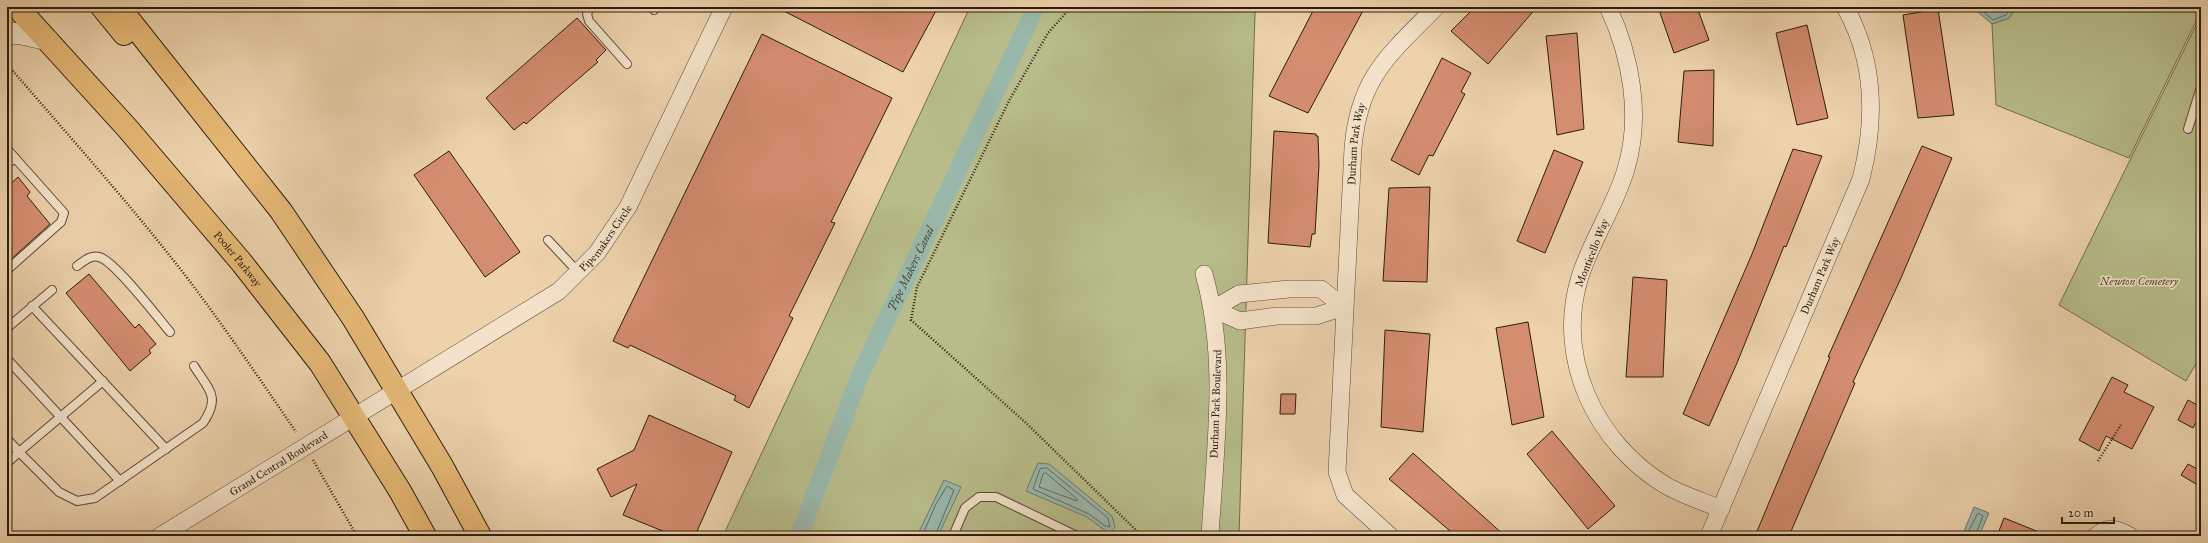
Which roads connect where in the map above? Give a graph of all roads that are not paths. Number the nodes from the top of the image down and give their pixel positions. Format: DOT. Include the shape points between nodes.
graph roads {
  1 [pos="17,7"];
  2 [pos="102,7"];
  3 [pos="119,7"];
  4 [pos="590,7"];
  5 [pos="724,7"];
  6 [pos="1436,7"];
  7 [pos="1608,7"];
  8 [pos="1845,7"];
  9 [pos="7,33"];
  10 [pos="48,40"];
  11 [pos="627,64"];
  12 [pos="2201,87"];
  13 [pos="2188,129"];
  14 [pos="233,149"];
  15 [pos="7,150"];
  16 [pos="15,158"];
  17 [pos="7,164"];
  18 [pos="548,240"];
  19 [pos="77,266"];
  20 [pos="7,270"];
  21 [pos="578,272"];
  22 [pos="1204,274"];
  23 [pos="52,290"];
  24 [pos="1266,290"];
  25 [pos="32,306"];
  26 [pos="1344,307"];
  27 [pos="1213,309"];
  28 [pos="1269,317"];
  29 [pos="7,328"];
  30 [pos="170,332"];
  31 [pos="7,358"];
  32 [pos="194,366"];
  33 [pos="103,381"];
  34 [pos="397,391"];
  35 [pos="354,417"];
  36 [pos="61,418"];
  37 [pos="7,439"];
  38 [pos="166,449"];
  39 [pos="19,452"];
  40 [pos="7,463"];
  41 [pos="120,481"];
  42 [pos="1721,509"];
  43 [pos="160,536"];
  44 [pos="425,536"];
  45 [pos="480,536"];
  46 [pos="953,536"];
  47 [pos="1077,536"];
  48 [pos="1210,536"];
  49 [pos="1390,536"];
  50 [pos="1709,536"];
  51 [pos="2096,536"];
  52 [pos="2130,536"];
  1 -- 10 [label="main road, Pooler Parkway"];
  2 -- 14 [label="main road" via="209,138"];
  3 -- 14 [label="main road"];
  4 -- 11 [label="lane" via="587,14 589,21"];
  5 -- 21 [label="street, Pipemakers Circle" via="628,207 597,253"];
  6 -- 26 [label="street, Durham Park Way" via="1384,62 1361,100 1354,142"];
  7 -- 42 [label="street, Monticello Way" via="1627,59 1633,132 1626,168 1579,279 1572,326 1576,358 1590,404 1606,431 1627,456 1666,485"];
  8 -- 42 [label="street, Durham Park Way" via="1861,43 1868,76 1871,124 1864,167 1855,196"];
  9 -- 10 [label="street"];
  10 -- 35 [label="main road, Pooler Parkway" via="242,263 320,363"];
  12 -- 13 [label="lane"];
  14 -- 34 [label="main road" via="290,223"];
  15 -- 16 [label="lane"];
  16 -- 17 [label="lane"];
  16 -- 20 [label="lane" via="64,213 61,222"];
  18 -- 21 [label="lane"];
  19 -- 30 [label="lane" via="91,257 101,257 113,265"];
  21 -- 34 [label="street, Pipemakers Circle" via="559,291"];
  22 -- 27 [label="street, Durham Park Boulevard"];
  23 -- 25 [label="lane"];
  24 -- 26 [label="street" via="1321,289"];
  24 -- 27 [label="street" via="1239,294"];
  24 -- 28 [label="street"];
  25 -- 29 [label="lane"];
  25 -- 33 [label="lane"];
  26 -- 28 [label="street" via="1316,316"];
  26 -- 49 [label="street, Durham Park Way" via="1336,472 1345,495"];
  27 -- 28 [label="street" via="1240,321"];
  27 -- 48 [label="street, Durham Park Boulevard" via="1218,382"];
  31 -- 36 [label="lane"];
  32 -- 38 [label="lane" via="213,399 212,410 203,423"];
  33 -- 36 [label="lane"];
  33 -- 38 [label="lane"];
  34 -- 35 [label="street, Grand Central Boulevard"];
  34 -- 45 [label="main road"];
  35 -- 43 [label="street, Grand Central Boulevard"];
  35 -- 44 [label="main road, Pooler Parkway"];
  36 -- 39 [label="lane"];
  36 -- 41 [label="lane"];
  37 -- 39 [label="lane"];
  38 -- 41 [label="lane"];
  39 -- 40 [label="lane"];
  39 -- 41 [label="lane" via="59,492 77,501 95,498"];
  42 -- 50 [label="street, Durham Park Way"];
  46 -- 47 [label="lane" via="966,508 979,498 996,497"];
  51 -- 52 [label="street" via="2103,530 2111,529"];
}
